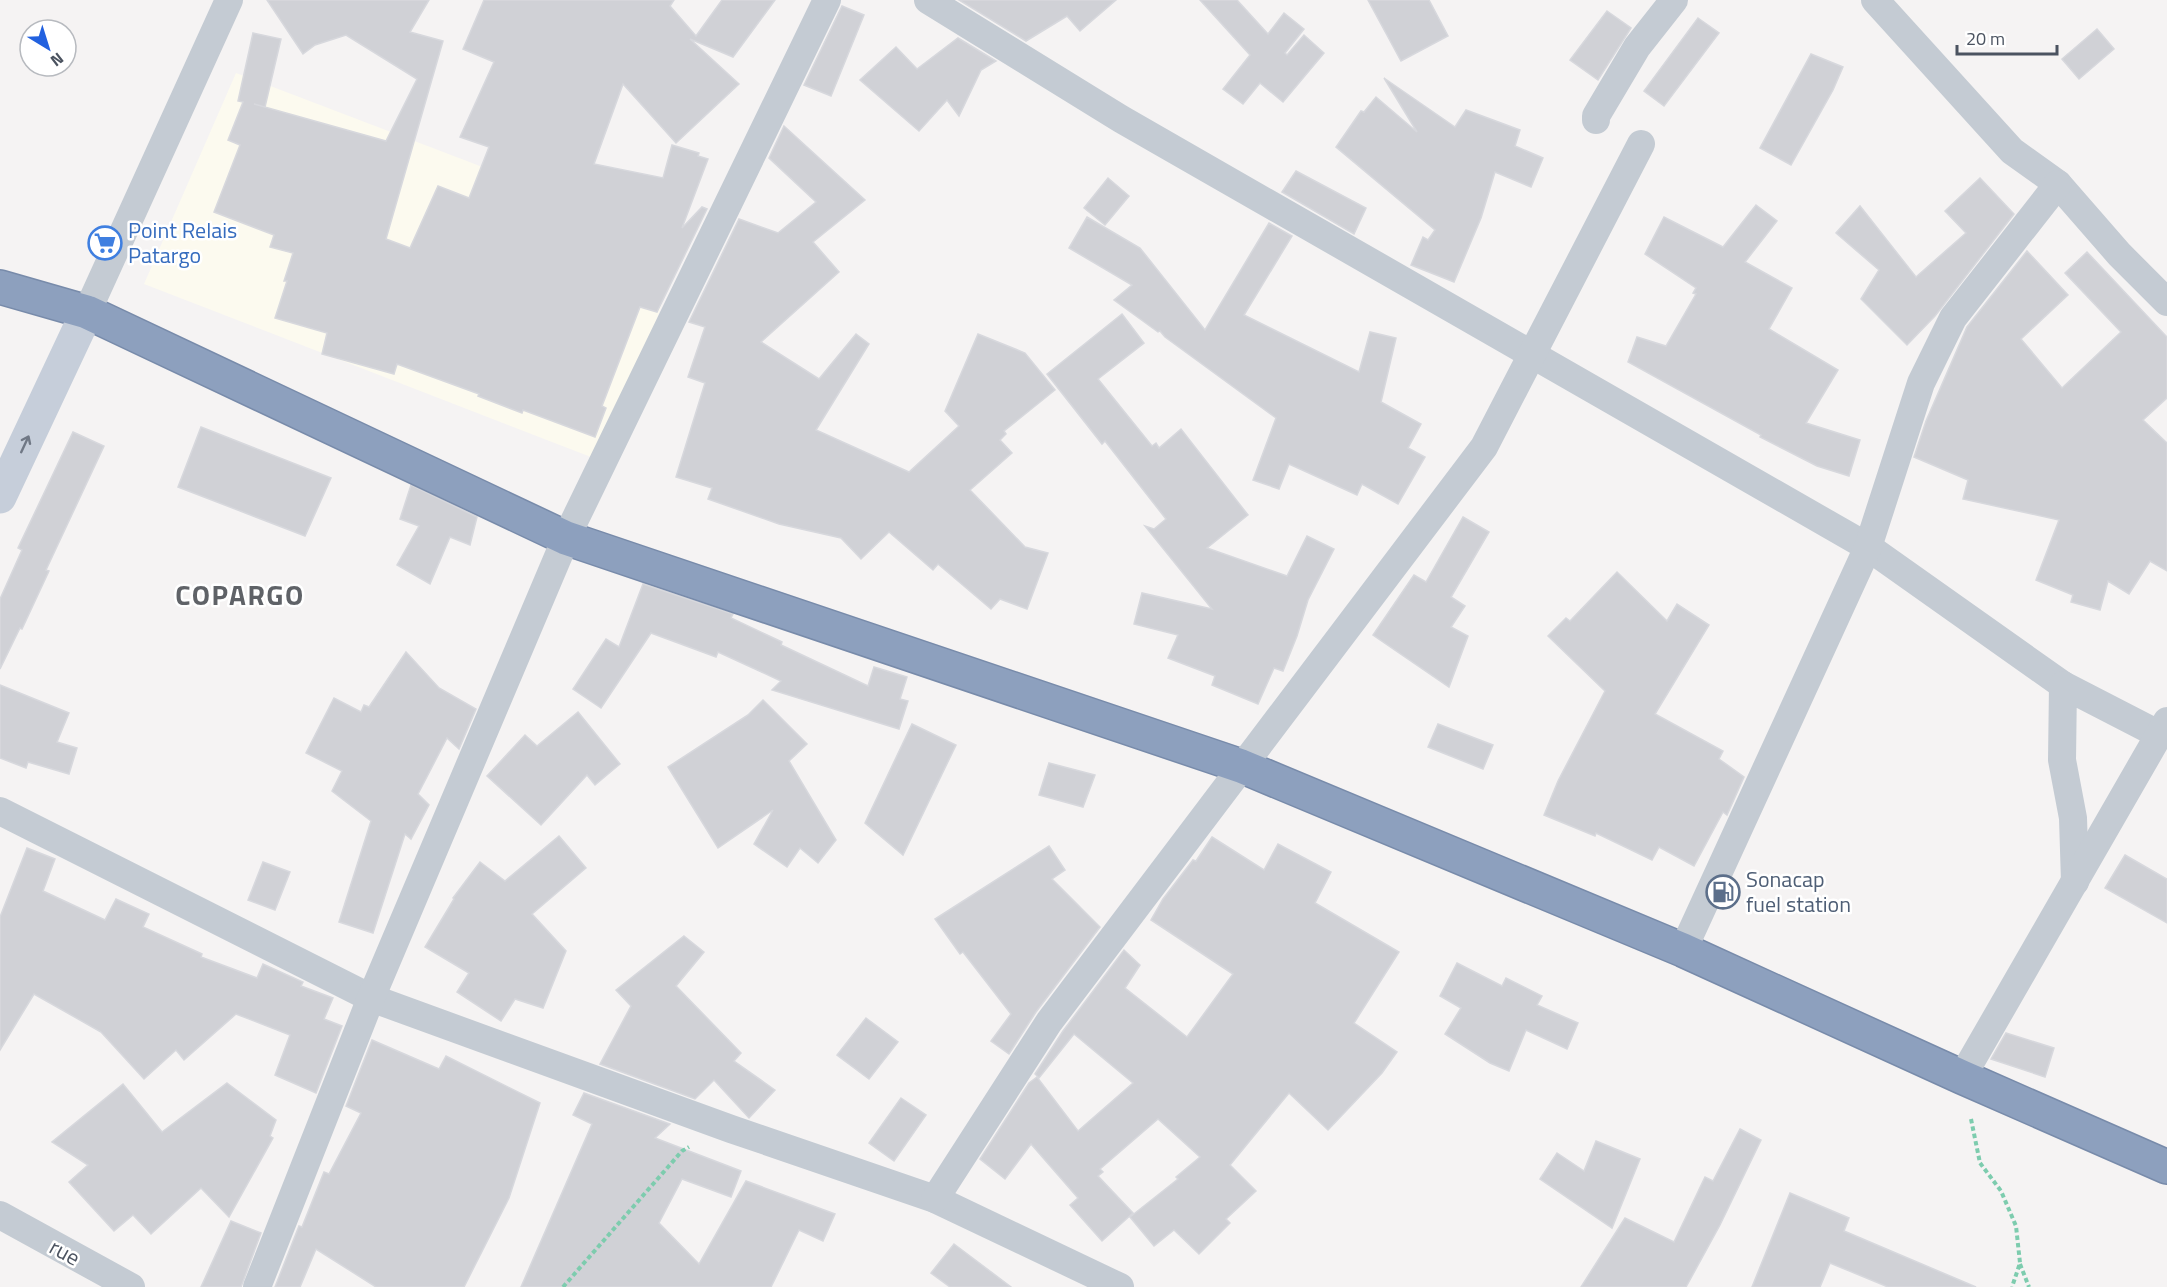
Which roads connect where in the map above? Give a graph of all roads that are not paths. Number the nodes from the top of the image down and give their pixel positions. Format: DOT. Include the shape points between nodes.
graph roads {
  1 [pos="229,0"];
  2 [pos="827,0"];
  3 [pos="928,0"];
  4 [pos="1674,0"];
  5 [pos="1875,0"];
  6 [pos="1596,120"];
  7 [pos="1641,144"];
  8 [pos="2058,184"];
  9 [pos="2,292"];
  10 [pos="2167,302"];
  11 [pos="87,312"];
  12 [pos="1533,354"];
  13 [pos="0,497"];
  14 [pos="566,538"];
  15 [pos="1868,547"];
  16 [pos="2063,685"];
  17 [pos="2161,743"];
  18 [pos="1241,766"];
  19 [pos="0,811"];
  20 [pos="2075,882"];
  21 [pos="1683,950"];
  22 [pos="371,998"];
  23 [pos="1962,1077"];
  24 [pos="2167,1167"];
  25 [pos="935,1199"];
  26 [pos="0,1215"];
  27 [pos="131,1287"];
  28 [pos="257,1287"];
  29 [pos="1120,1287"];
  1 -- 11 [label="street"];
  2 -- 14 [label="street"];
  3 -- 12 [label="street" via="1121,119"];
  4 -- 6 [label="street" via="1637,47"];
  5 -- 8 [label="street" via="2012,151"];
  7 -- 12 [label="street"];
  8 -- 10 [label="street"];
  8 -- 15 [label="street" via="1953,318 1921,382"];
  9 -- 11 [label="highway"];
  13 -- 11 [label="street, one-way"];
  11 -- 14 [label="highway"];
  12 -- 15 [label="street"];
  12 -- 18 [label="street" via="1484,447"];
  14 -- 18 [label="highway"];
  14 -- 22 [label="street"];
  15 -- 16 [label="street"];
  15 -- 21 [label="street"];
  16 -- 17 [label="street"];
  16 -- 20 [label="street" via="2062,760 2073,818"];
  17 -- 20 [label="street"];
  18 -- 21 [label="highway"];
  18 -- 25 [label="street" via="1049,1022"];
  19 -- 22 [label="street"];
  20 -- 23 [label="street"];
  21 -- 23 [label="highway"];
  22 -- 25 [label="street"];
  22 -- 28 [label="street"];
  23 -- 24 [label="highway"];
  25 -- 29 [label="street"];
  26 -- 27 [label="street, rue"];
}
